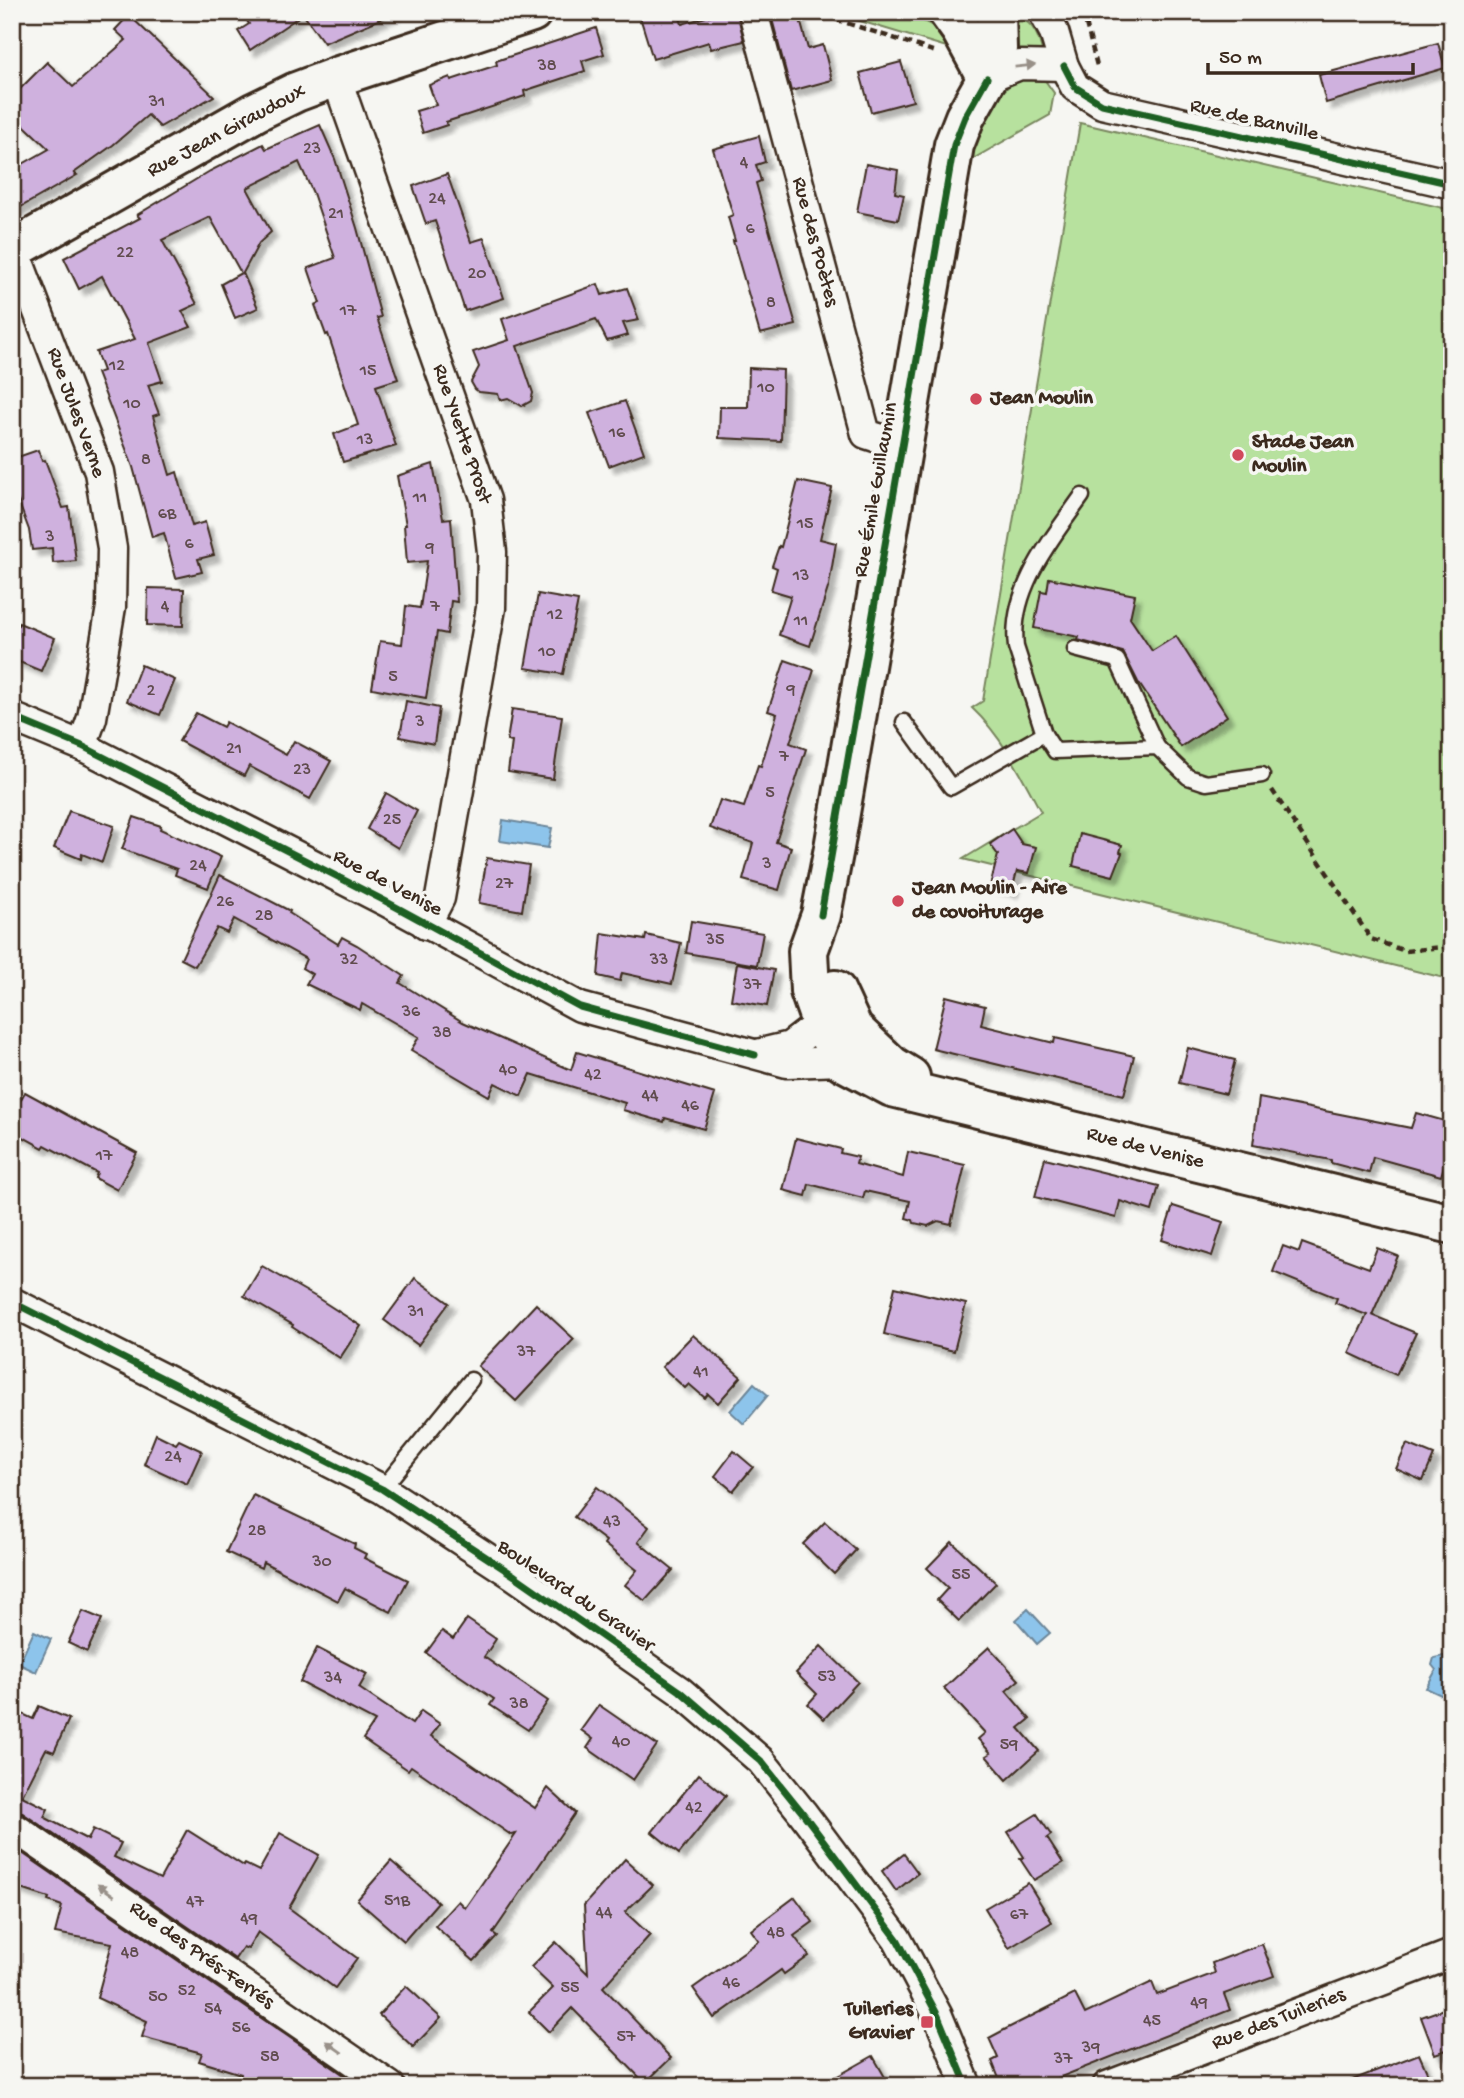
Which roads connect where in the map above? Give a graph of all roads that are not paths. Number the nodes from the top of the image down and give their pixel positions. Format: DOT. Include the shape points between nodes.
graph roads {
  1 [pos="532,12"];
  2 [pos="753,12"];
  3 [pos="948,12"];
  4 [pos="996,12"];
  5 [pos="1042,12"];
  6 [pos="1064,66"];
  7 [pos="336,77"];
  8 [pos="987,78"];
  9 [pos="1452,184"];
  10 [pos="13,250"];
  11 [pos="903,446"];
  12 [pos="1082,496"];
  13 [pos="1075,649"];
  14 [pos="12,717"];
  15 [pos="904,722"];
  16 [pos="1044,734"];
  17 [pos="82,746"];
  18 [pos="1157,747"];
  19 [pos="1262,775"];
  20 [pos="821,915"];
  21 [pos="426,925"];
  22 [pos="832,984"];
  23 [pos="821,1022"];
  24 [pos="755,1055"];
  25 [pos="843,1062"];
  26 [pos="954,1103"];
  27 [pos="1452,1224"];
  28 [pos="12,1302"];
  29 [pos="471,1380"];
  30 [pos="382,1489"];
  31 [pos="12,1826"];
  32 [pos="1452,1954"];
  33 [pos="390,2086"];
  34 [pos="967,2086"];
  35 [pos="1107,2086"];
  1 -- 7 [label="main road, Rue Jean Giraudoux"];
  2 -- 11 [label="street, Rue des Poètes" via="866,434"];
  3 -- 8 [label="main road"];
  4 -- 8 [label="main road, Rue Émile Guillaumin" via="997,49"];
  5 -- 6 [label="street, Rue de Banville" via="1054,32"];
  8 -- 6 [label="street, one-way" via="1020,65"];
  6 -- 9 [label="street, Rue de Banville" via="1075,87 1102,104"];
  7 -- 10 [label="main road, Rue Jean Giraudoux" via="255,112"];
  7 -- 21 [label="street, Rue Yvette Prost" via="486,500 492,552 491,608 440,898"];
  8 -- 11 [label="main road, Rue Émile Guillaumin" via="954,145"];
  10 -- 17 [label="street, Rue Jules Verne" via="99,472 112,548 111,607 92,718"];
  11 -- 20 [label="main road, Rue Émile Guillaumin"];
  12 -- 16 [label="lane" via="1032,569 1014,635"];
  13 -- 18 [label="lane" via="1117,660"];
  14 -- 17 [label="street, Rue de Venise"];
  15 -- 16 [label="lane" via="951,786"];
  16 -- 18 [label="lane" via="1055,751"];
  17 -- 21 [label="street, Rue de Venise"];
  18 -- 19 [label="lane" via="1188,777 1206,783"];
  20 -- 22 [label="main road, Rue Émile Guillaumin"];
  20 -- 23 [label="main road, Rue Émile Guillaumin" via="807,951 810,991"];
  21 -- 24 [label="street, Rue de Venise" via="580,1007"];
  22 -- 23 [label="street"];
  22 -- 26 [label="main road, Rue Émile Guillaumin" via="853,1029 892,1066"];
  23 -- 24 [label="street" via="790,1045"];
  23 -- 25 [label="main road"];
  24 -- 25 [label="street, Rue de Venise" via="787,1063"];
  25 -- 26 [label="main road, Rue de Venise" via="892,1087"];
  26 -- 27 [label="main road, Rue de Venise"];
  28 -- 30 [label="street, Boulevard du Gravier"];
  29 -- 30 [label="lane"];
  30 -- 34 [label="street, Boulevard du Gravier" via="680,1691 761,1761 897,1939 938,2016"];
  33 -- 31 [label="street, Rue des Prés-Ferrés, one-way"];
  32 -- 35 [label="street, Rue des Tuileries"];
}
